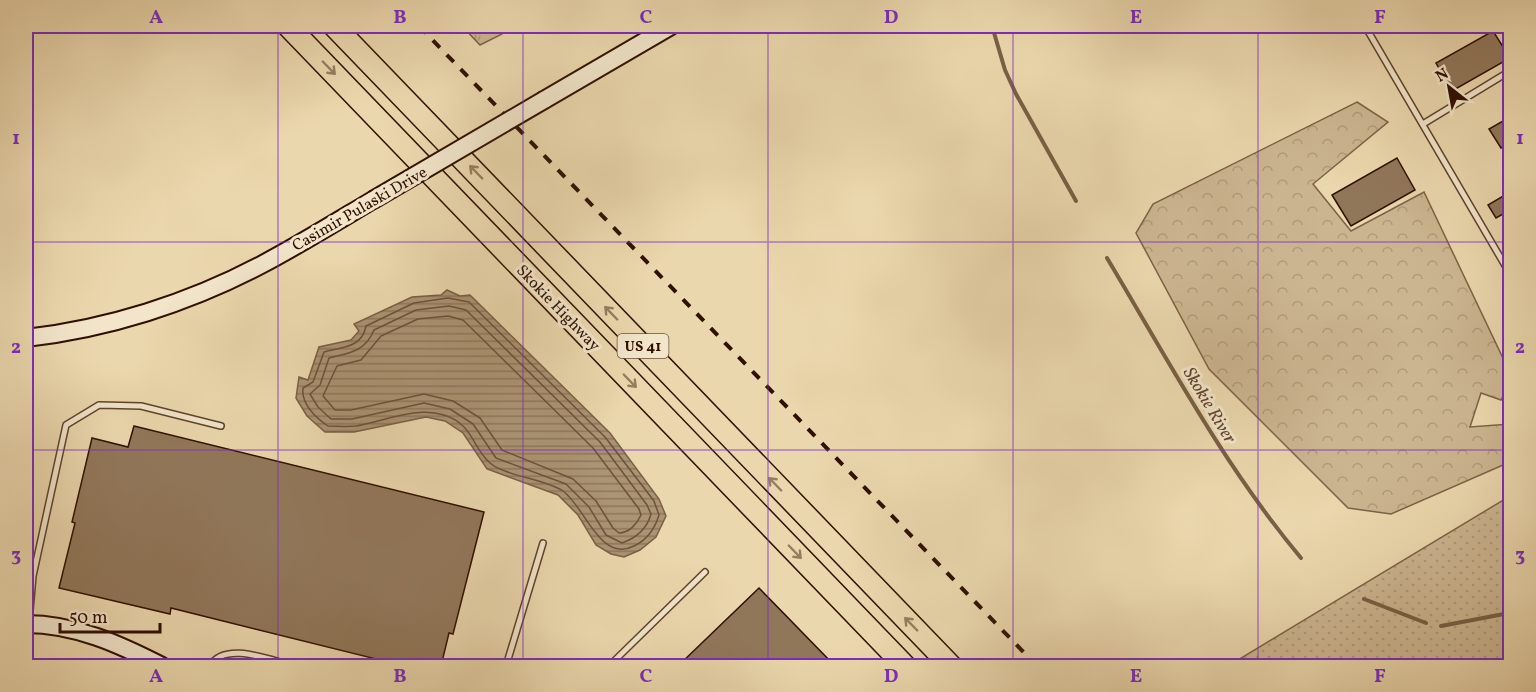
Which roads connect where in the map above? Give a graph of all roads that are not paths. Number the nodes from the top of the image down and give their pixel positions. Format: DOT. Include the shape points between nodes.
graph roads {
  1 [pos="288,26"];
  2 [pos="334,26"];
  3 [pos="671,26"];
  4 [pos="1365,26"];
  5 [pos="1510,71"];
  6 [pos="1423,124"];
  7 [pos="1510,274"];
  8 [pos="26,338"];
  9 [pos="221,426"];
  10 [pos="543,543"];
  11 [pos="705,572"];
  12 [pos="27,624"];
  13 [pos="153,664"];
  14 [pos="210,666"];
  15 [pos="294,666"];
  16 [pos="506,666"];
  17 [pos="609,666"];
  18 [pos="905,666"];
  19 [pos="951,666"];
  1 -- 18 [label="highway, Skokie Highway / US 41, one-way"];
  19 -- 2 [label="highway, Skokie Highway / US 41, one-way"];
  3 -- 8 [label="street, Casimir Pulaski Drive, bridge" via="261,265 200,293 92,327"];
  4 -- 6 [label="lane"];
  5 -- 6 [label="lane"];
  6 -- 7 [label="lane"];
  9 -- 12 [label="lane" via="141,406 99,405 66,425 33,576"];
  10 -- 16 [label="lane"];
  11 -- 17 [label="lane"];
  12 -- 13 [label="street" via="88,633 119,644"];
  14 -- 15 [label="lane" via="222,655 235,653"];
}
